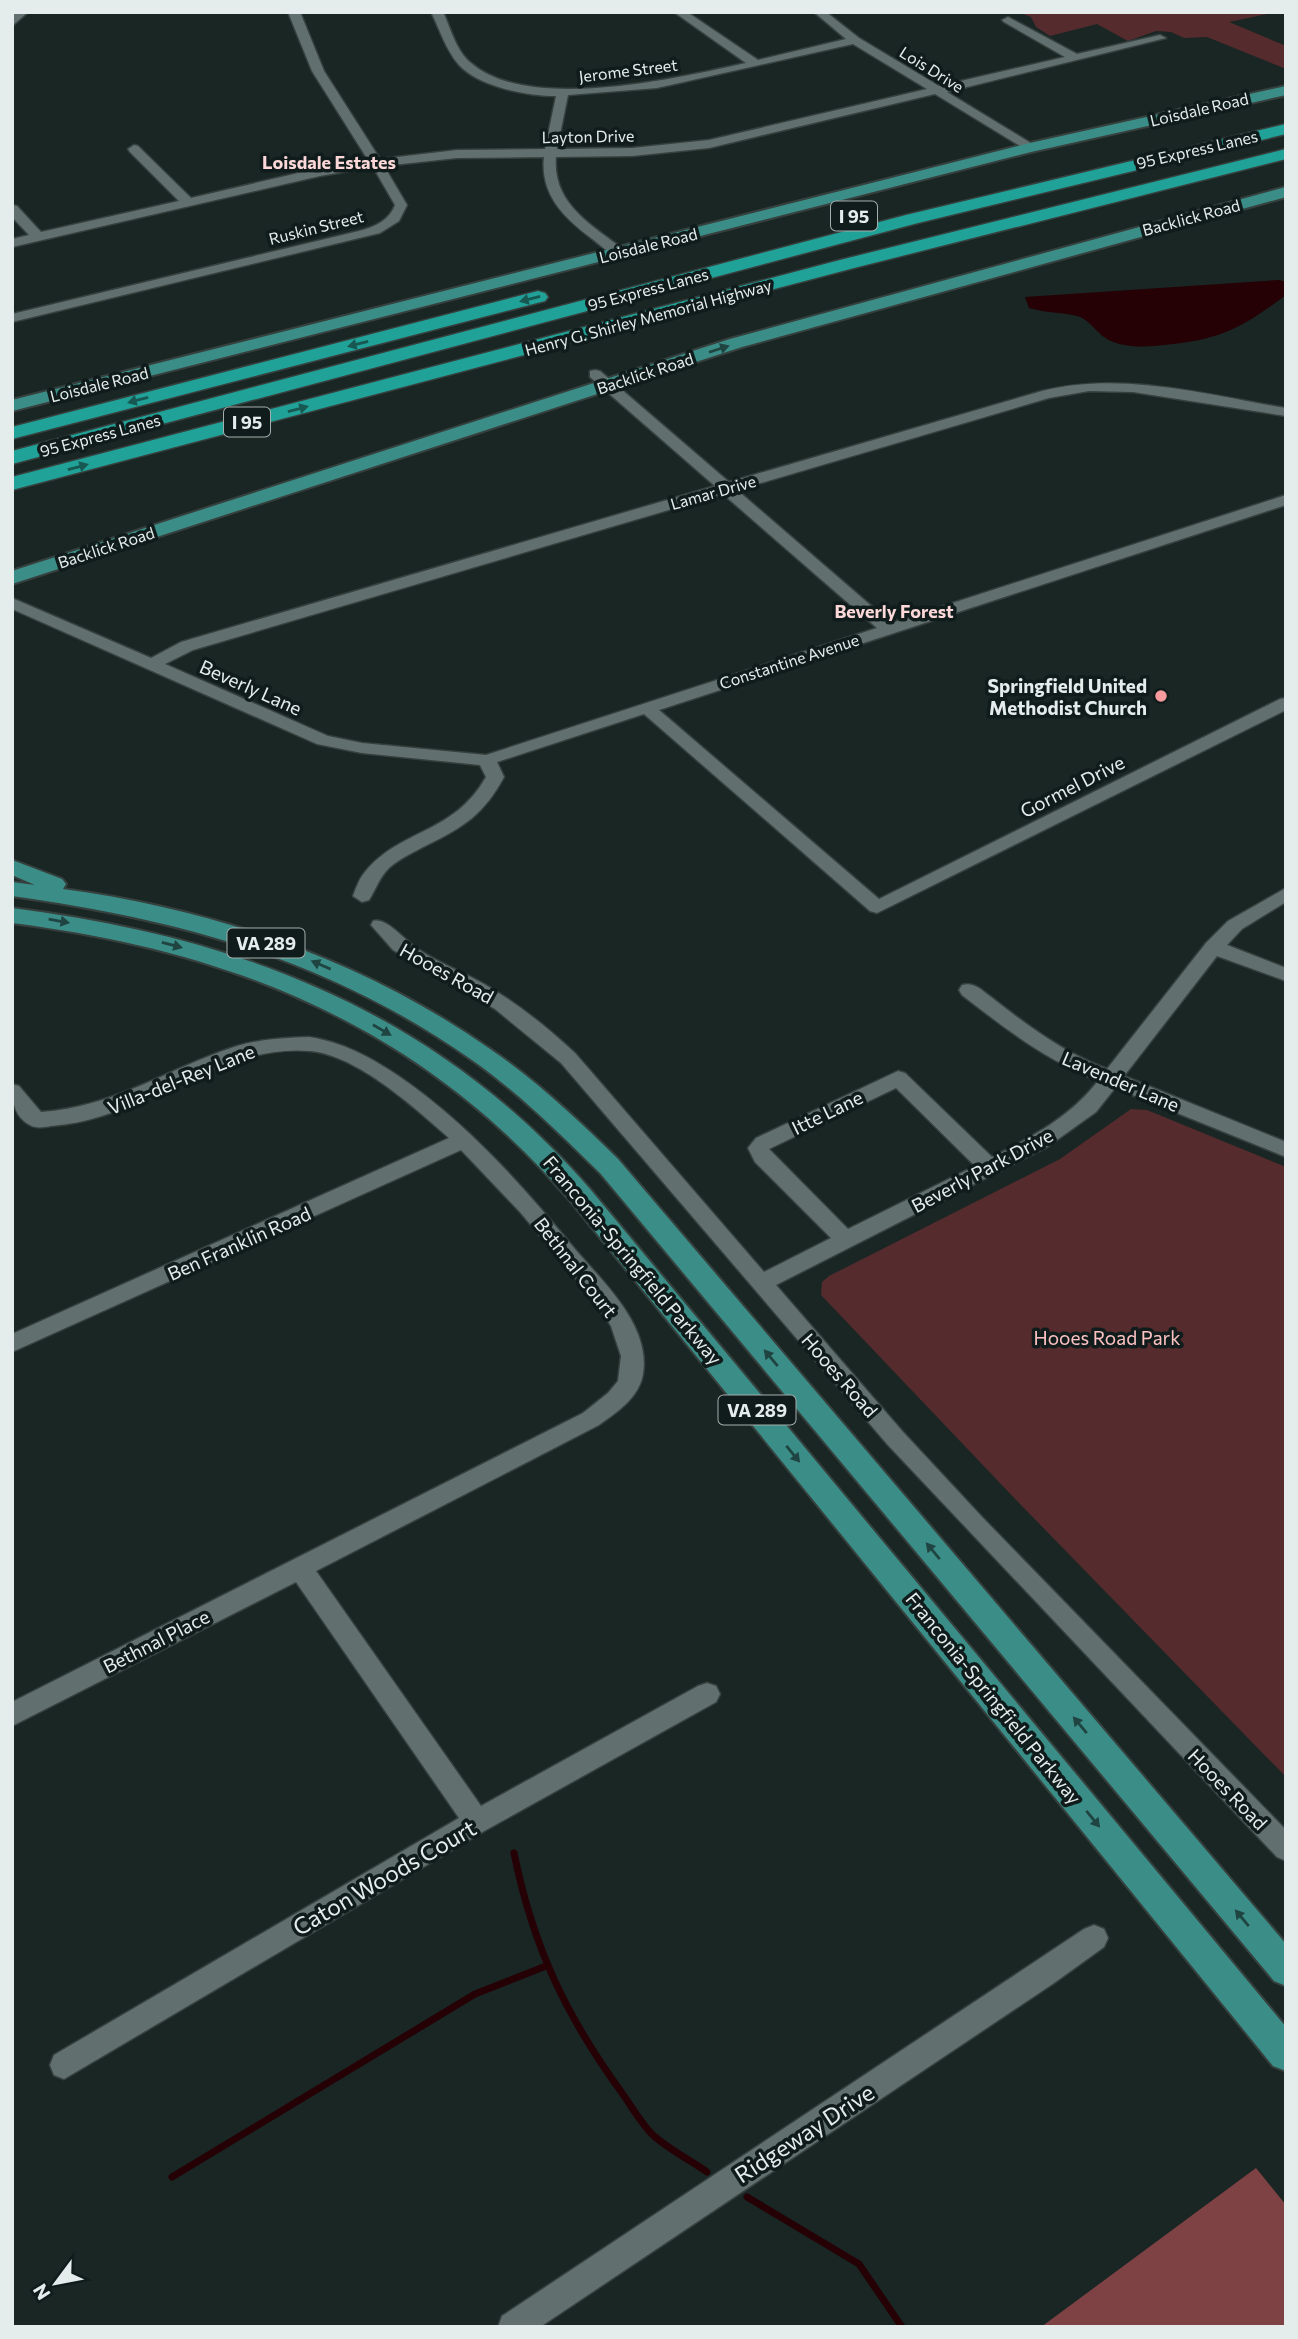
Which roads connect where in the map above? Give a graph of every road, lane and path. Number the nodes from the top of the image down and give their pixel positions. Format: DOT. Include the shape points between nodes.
graph roads {
  1 [pos="23,12"];
  2 [pos="294,12"];
  3 [pos="438,12"];
  4 [pos="679,12"];
  5 [pos="819,12"];
  6 [pos="1008,19"];
  7 [pos="12,23"];
  8 [pos="1160,38"];
  9 [pos="855,40"];
  10 [pos="1075,58"];
  11 [pos="754,63"];
  12 [pos="1286,90"];
  13 [pos="938,91"];
  14 [pos="563,93"];
  15 [pos="1286,112"];
  16 [pos="1286,129"];
  17 [pos="1286,142"];
  18 [pos="1137,146"];
  19 [pos="1030,148"];
  20 [pos="134,149"];
  21 [pos="552,152"];
  22 [pos="1286,154"];
  23 [pos="376,163"];
  24 [pos="1286,166"];
  25 [pos="1286,179"];
  26 [pos="995,180"];
  27 [pos="1286,192"];
  28 [pos="1101,199"];
  29 [pos="188,202"];
  30 [pos="12,209"];
  31 [pos="837,220"];
  32 [pos="38,237"];
  33 [pos="12,243"];
  34 [pos="618,252"];
  35 [pos="557,292"];
  36 [pos="12,318"];
  37 [pos="552,342"];
  38 [pos="601,379"];
  39 [pos="12,406"];
  40 [pos="1286,412"];
  41 [pos="12,433"];
  42 [pos="12,458"];
  43 [pos="12,484"];
  44 [pos="727,488"];
  45 [pos="1286,500"];
  46 [pos="12,563"];
  47 [pos="12,578"];
  48 [pos="12,603"];
  49 [pos="888,629"];
  50 [pos="150,665"];
  51 [pos="1286,703"];
  52 [pos="646,708"];
  53 [pos="487,760"];
  54 [pos="12,867"];
  55 [pos="12,888"];
  56 [pos="1286,894"];
  57 [pos="362,896"];
  58 [pos="95,900"];
  59 [pos="12,915"];
  60 [pos="380,925"];
  61 [pos="1213,947"];
  62 [pos="1286,975"];
  63 [pos="969,990"];
  64 [pos="1111,1079"];
  65 [pos="12,1091"];
  66 [pos="464,1140"];
  67 [pos="1286,1150"];
  68 [pos="989,1167"];
  69 [pos="846,1240"];
  70 [pos="761,1283"];
  71 [pos="12,1344"];
  72 [pos="494,1468"];
  73 [pos="299,1567"];
  74 [pos="707,1694"];
  75 [pos="12,1715"];
  76 [pos="477,1822"];
  77 [pos="1286,1849"];
  78 [pos="1094,1938"];
  79 [pos="1286,1970"];
  80 [pos="1286,2054"];
  81 [pos="64,2064"];
  82 [pos="513,2327"];
  1 -- 7 [label="street"];
  2 -- 23 [label="street, Ruskin Street" via="317,71"];
  3 -- 14 [label="street, Jerome Street" via="459,57 477,74 512,86"];
  4 -- 11 [label="street"];
  5 -- 9 [label="street, Lois Drive"];
  6 -- 10 [label="street"];
  8 -- 10 [label="street, Layton Drive"];
  9 -- 11 [label="street, Jerome Street"];
  9 -- 13 [label="street, Lois Drive"];
  10 -- 13 [label="street, Layton Drive"];
  11 -- 14 [label="street, Jerome Street" via="642,87"];
  12 -- 19 [label="main road, Loisdale Road"];
  13 -- 19 [label="street, Lois Drive"];
  13 -- 21 [label="street, Layton Drive" via="709,144 632,152"];
  14 -- 21 [label="street"];
  15 -- 18 [label="highway"];
  16 -- 42 [label="highway, 95 Express Lanes" via="912,219"];
  17 -- 28 [label="highway" via="1171,173"];
  19 -- 34 [label="main road, Loisdale Road"];
  20 -- 29 [label="street"];
  21 -- 23 [label="street, Layton Drive" via="457,154"];
  21 -- 34 [label="street" via="549,175 557,197"];
  22 -- 28 [label="highway, Henry G. Shirley Memorial Highway / I 95"];
  23 -- 29 [label="street, Layton Drive"];
  23 -- 36 [label="street, Ruskin Street" via="401,205 395,218 376,230"];
  24 -- 37 [label="highway" via="691,313"];
  25 -- 38 [label="main road, Backlick Road" via="786,313"];
  26 -- 31 [label="highway, I 95"];
  38 -- 27 [label="main road, Backlick Road, one-way"];
  28 -- 37 [label="highway, Henry G. Shirley Memorial Highway / I 95"];
  29 -- 32 [label="street, Layton Drive"];
  30 -- 32 [label="street"];
  32 -- 33 [label="street, Layton Drive"];
  34 -- 39 [label="main road, Loisdale Road"];
  35 -- 41 [label="highway, I 95, one-way"];
  43 -- 37 [label="highway, Henry G. Shirley Memorial Highway / I 95, one-way"];
  38 -- 44 [label="street"];
  38 -- 46 [label="main road, Backlick Road"];
  38 -- 47 [label="main road, Backlick Road"];
  40 -- 44 [label="street, Lamar Drive" via="1133,388 1077,388"];
  44 -- 49 [label="street"];
  44 -- 50 [label="street, Lamar Drive" via="187,646"];
  45 -- 49 [label="street, Constantine Avenue"];
  48 -- 50 [label="street, Beverly Lane"];
  49 -- 52 [label="street, Constantine Avenue"];
  50 -- 53 [label="street, Beverly Lane" via="323,740"];
  51 -- 52 [label="street, Gormel Drive" via="877,907"];
  52 -- 53 [label="street, Constantine Avenue"];
  53 -- 57 [label="street" via="495,777 485,799 451,827 387,860 368,878"];
  54 -- 58 [label="main road"];
  55 -- 58 [label="main road, Franconia-Springfield Parkway / VA 289"];
  56 -- 61 [label="street, Beverly Park Drive" via="1235,925"];
  79 -- 58 [label="main road, Franconia-Springfield Parkway / VA 289, one-way" via="628,1188 544,1102 472,1046 356,980 221,928"];
  59 -- 80 [label="main road, Franconia-Springfield Parkway / VA 289, one-way" via="149,939 287,984 405,1043 499,1112 581,1196"];
  60 -- 70 [label="street, Hooes Road" via="395,944 484,992 547,1037"];
  61 -- 62 [label="street"];
  61 -- 64 [label="street, Beverly Park Drive"];
  63 -- 64 [label="street, Lavender Lane" via="1030,1038"];
  64 -- 67 [label="street, Lavender Lane"];
  64 -- 68 [label="street, Beverly Park Drive" via="1069,1123"];
  65 -- 66 [label="street, Villa-del-Rey Lane" via="36,1120 60,1121 99,1112 258,1047 309,1044 362,1061 424,1104"];
  66 -- 71 [label="street, Ben Franklin Road"];
  66 -- 72 [label="street, Bethnal Court" via="516,1192 610,1307 628,1343 632,1363 625,1389 612,1404"];
  68 -- 69 [label="street, Beverly Park Drive"];
  68 -- 69 [label="street, Itte Lane" via="898,1078 763,1143 758,1148 762,1157"];
  69 -- 70 [label="street, Beverly Park Drive"];
  70 -- 77 [label="street, Hooes Road" via="966,1515"];
  72 -- 73 [label="street, Bethnal Place"];
  73 -- 75 [label="street, Bethnal Place"];
  73 -- 76 [label="street"];
  74 -- 76 [label="street, Caton Woods Court"];
  76 -- 81 [label="street, Caton Woods Court"];
  78 -- 82 [label="street, Ridgeway Drive"];
}
